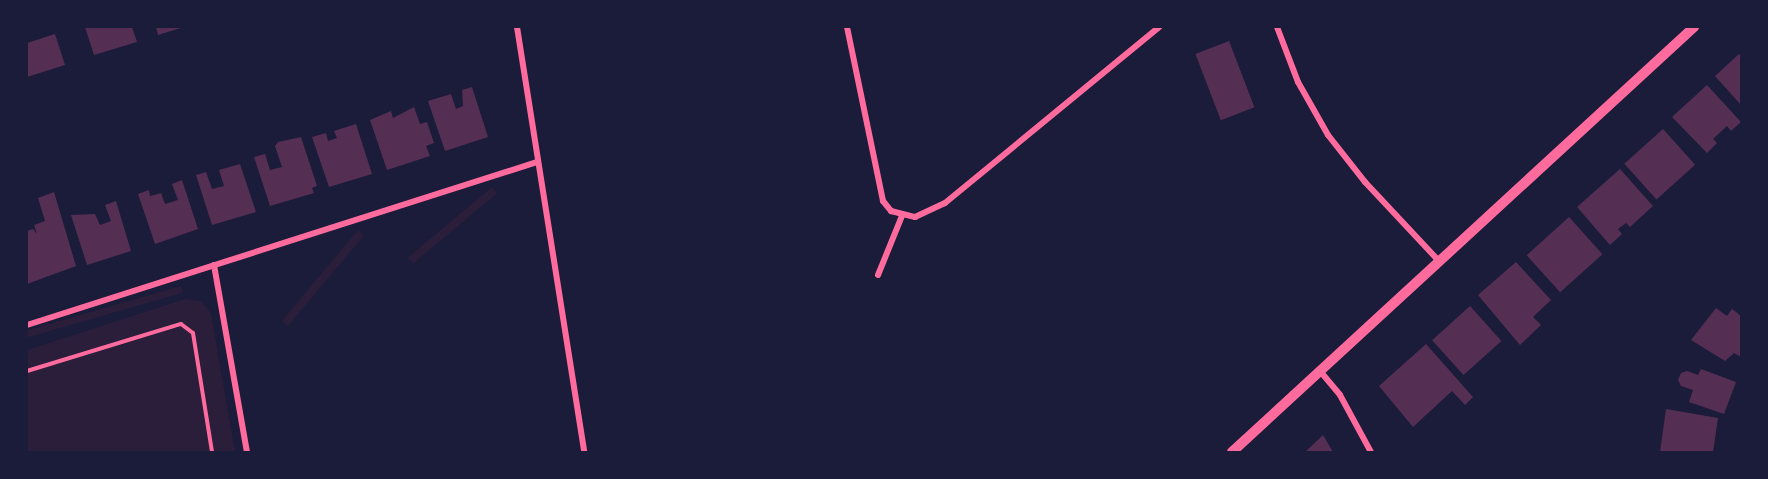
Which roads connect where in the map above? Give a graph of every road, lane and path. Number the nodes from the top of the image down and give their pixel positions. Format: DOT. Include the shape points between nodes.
graph roads {
  1 [pos="517,27"];
  2 [pos="847,27"];
  3 [pos="1159,27"];
  4 [pos="1277,27"];
  5 [pos="1694,27"];
  6 [pos="537,162"];
  7 [pos="902,216"];
  8 [pos="1439,261"];
  9 [pos="214,265"];
  10 [pos="878,275"];
  11 [pos="27,325"];
  12 [pos="1320,371"];
  13 [pos="27,372"];
  14 [pos="212,452"];
  15 [pos="247,452"];
  16 [pos="584,452"];
  17 [pos="1232,452"];
  18 [pos="1371,452"];
  1 -- 6 [label="street"];
  2 -- 7 [label="street" via="883,201"];
  3 -- 7 [label="street" via="945,203 930,213"];
  4 -- 8 [label="street" via="1298,82 1328,135 1365,182"];
  5 -- 8 [label="street"];
  6 -- 9 [label="street"];
  6 -- 16 [label="street"];
  7 -- 10 [label="street"];
  8 -- 12 [label="street"];
  9 -- 11 [label="street"];
  9 -- 15 [label="street"];
  12 -- 17 [label="street"];
  12 -- 18 [label="street" via="1340,395"];
  13 -- 14 [label="path" via="181,324 193,333"];
}
